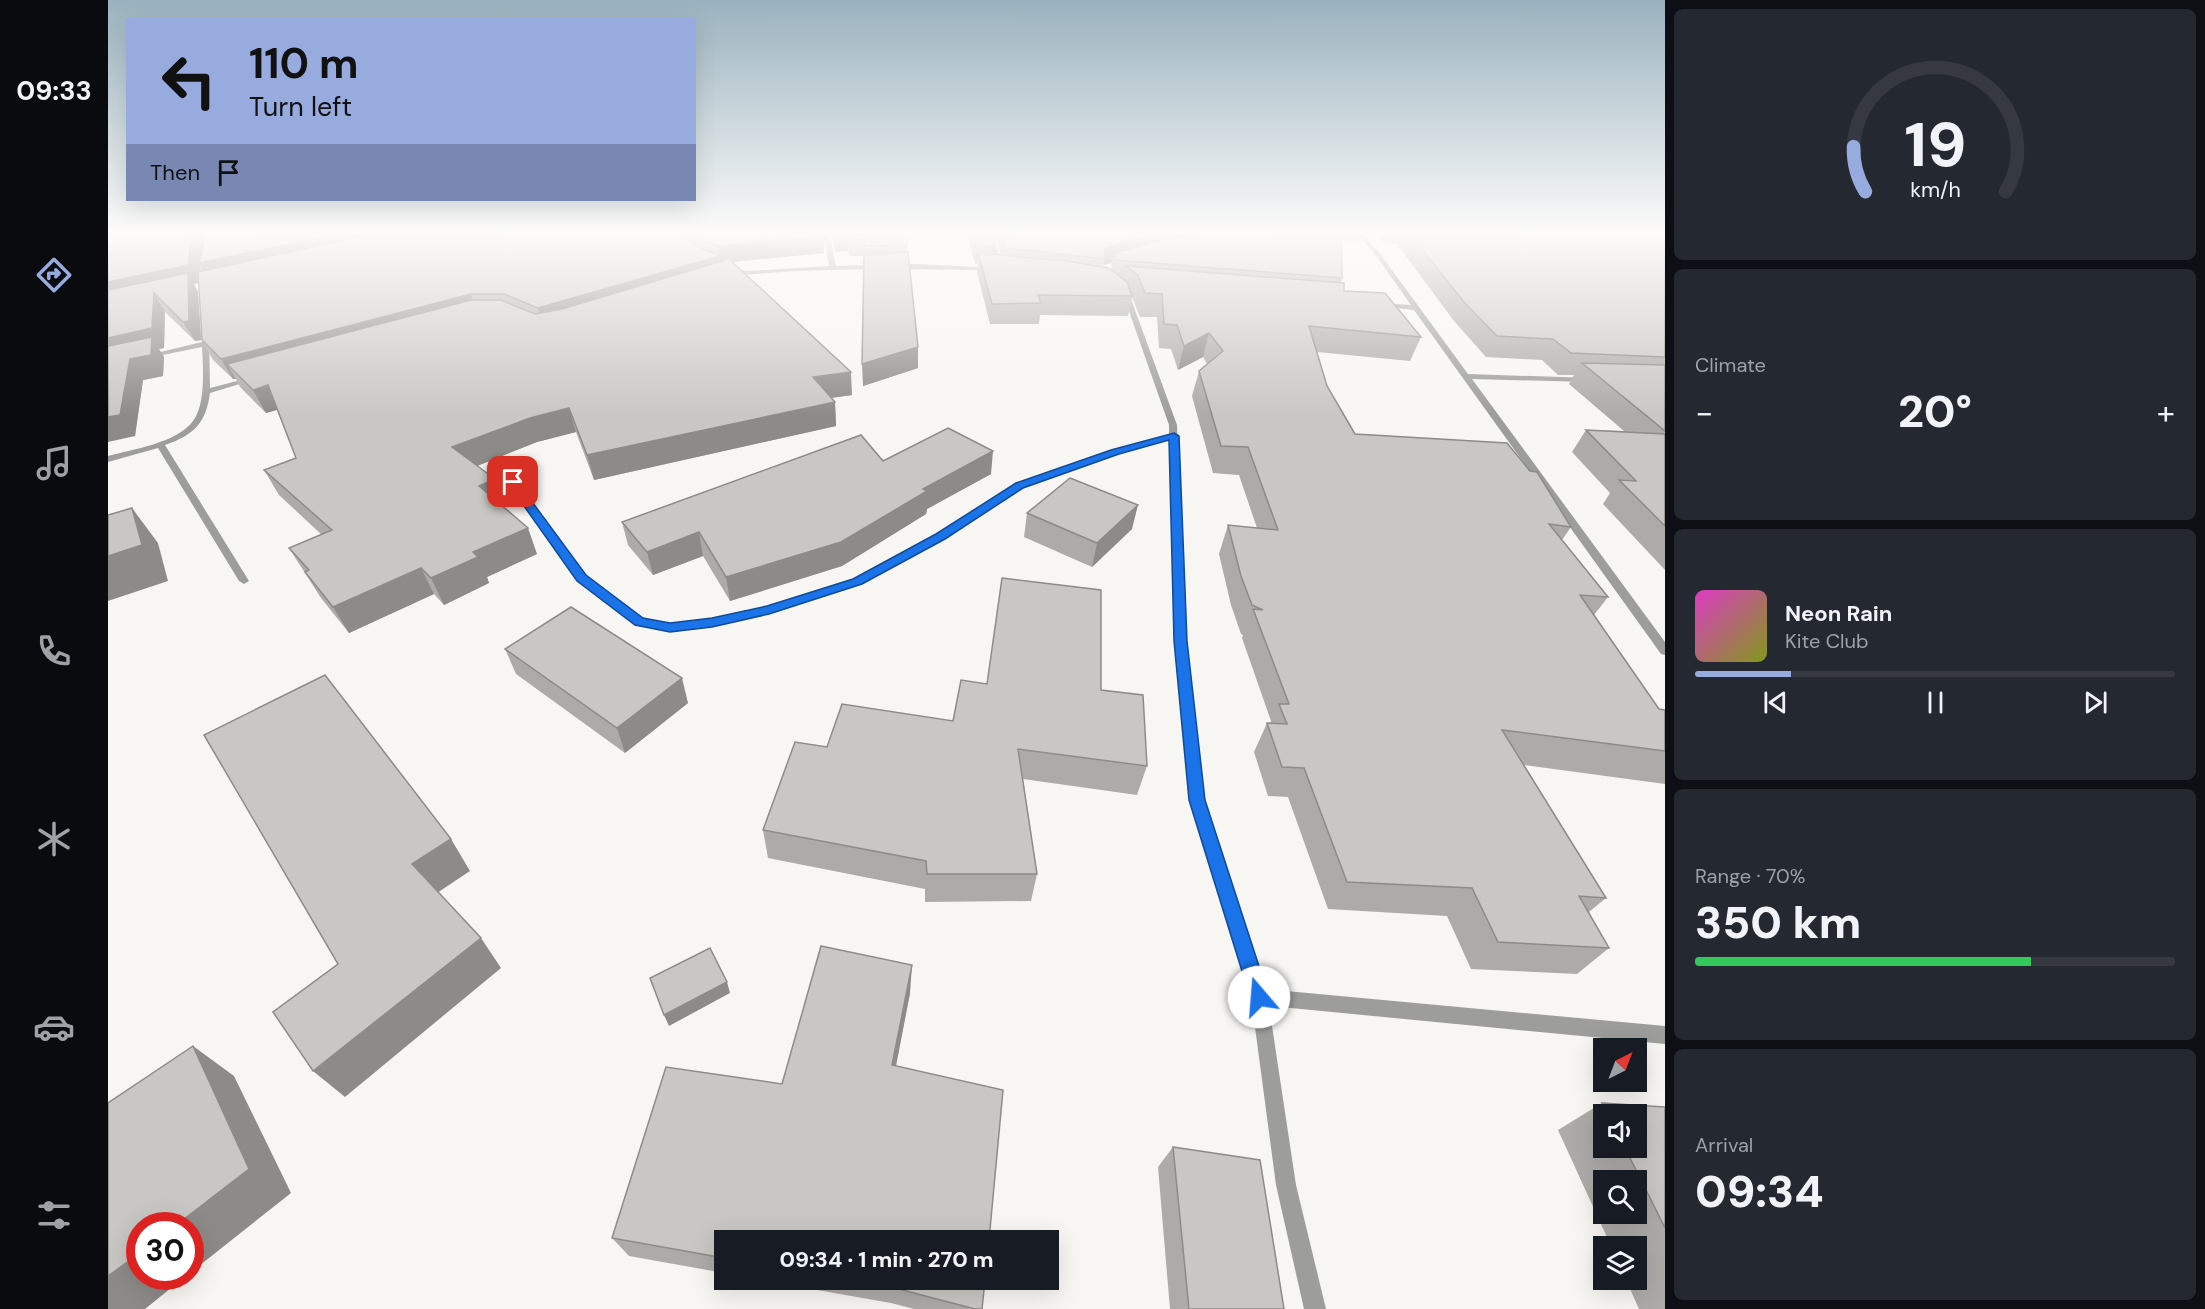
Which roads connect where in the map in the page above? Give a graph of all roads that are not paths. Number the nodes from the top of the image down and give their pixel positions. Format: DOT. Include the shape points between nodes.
graph roads {
  1 [pos="1121,294"];
  2 [pos="1407,294"];
  3 [pos="1372,304"];
  4 [pos="1417,308"];
  5 [pos="204,320"];
  6 [pos="206,344"];
  7 [pos="142,357"];
  8 [pos="263,376"];
  9 [pos="1467,376"];
  10 [pos="1595,380"];
  11 [pos="207,391"];
  12 [pos="1174,436"];
  13 [pos="160,444"];
  14 [pos="108,459"];
  15 [pos="499,463"];
  16 [pos="244,581"];
  17 [pos="1665,651"];
  18 [pos="1259,997"];
  19 [pos="1665,1035"];
  20 [pos="1315,1309"];
  1 -- 12 [label="street" via="1128,300"];
  2 -- 4 [label="street"];
  3 -- 4 [label="street"];
  4 -- 9 [label="street"];
  5 -- 6 [label="street"];
  6 -- 7 [label="street"];
  6 -- 11 [label="street"];
  8 -- 11 [label="street"];
  9 -- 10 [label="street"];
  9 -- 17 [label="street"];
  11 -- 13 [label="street" via="198,421 184,433"];
  12 -- 15 [label="street" via="1115,452 1020,486 857,582 769,609 670,628 639,622 581,578"];
  12 -- 18 [label="street" via="1180,641 1197,800"];
  13 -- 14 [label="street"];
  13 -- 16 [label="street"];
  18 -- 19 [label="street"];
  18 -- 20 [label="street" via="1286,1185"];
}
